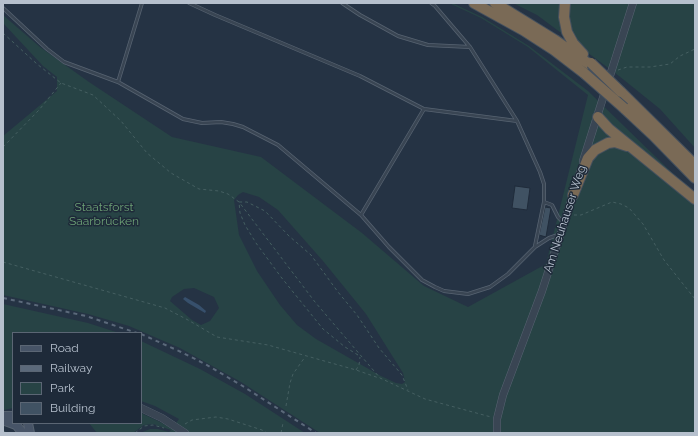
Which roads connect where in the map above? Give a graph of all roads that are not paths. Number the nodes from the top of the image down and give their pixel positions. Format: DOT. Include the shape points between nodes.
graph roads {
  1 [pos="142,3"];
  2 [pos="190,3"];
  3 [pos="342,3"];
  4 [pos="431,3"];
  5 [pos="474,3"];
  6 [pos="494,3"];
  7 [pos="565,3"];
  8 [pos="633,3"];
  9 [pos="3,8"];
  10 [pos="470,47"];
  11 [pos="588,67"];
  12 [pos="118,82"];
  13 [pos="628,104"];
  14 [pos="424,109"];
  15 [pos="598,117"];
  16 [pos="517,121"];
  17 [pos="635,150"];
  18 [pos="695,165"];
  19 [pos="695,178"];
  20 [pos="573,195"];
  21 [pos="695,199"];
  22 [pos="544,202"];
  23 [pos="361,215"];
  24 [pos="564,219"];
  25 [pos="559,235"];
  26 [pos="535,247"];
  27 [pos="142,408"];
  28 [pos="182,431"];
  29 [pos="497,433"];
  1 -- 12 [label="lane"];
  2 -- 14 [label="lane" via="360,76"];
  3 -- 10 [label="lane" via="398,36 428,46"];
  4 -- 10 [label="lane"];
  5 -- 11 [label="highway"];
  6 -- 11 [label="highway" via="555,40"];
  7 -- 11 [label="highway" via="567,32"];
  8 -- 15 [label="street, Am Neuhauser Weg"];
  9 -- 12 [label="lane" via="46,49 64,62"];
  10 -- 16 [label="lane"];
  11 -- 13 [label="highway, bridge"];
  11 -- 13 [label="highway, bridge" via="621,92"];
  12 -- 23 [label="lane" via="183,118 202,123 233,124 262,136 278,145"];
  13 -- 18 [label="highway"];
  13 -- 19 [label="highway" via="653,135"];
  14 -- 16 [label="lane"];
  14 -- 23 [label="lane"];
  15 -- 17 [label="highway"];
  15 -- 20 [label="street, Am Neuhauser Weg"];
  16 -- 22 [label="lane" via="544,184"];
  17 -- 20 [label="highway" via="615,142 595,150 588,158"];
  17 -- 21 [label="highway"];
  20 -- 24 [label="street, Am Neuhauser Weg"];
  22 -- 24 [label="lane" via="552,204 558,217"];
  22 -- 26 [label="lane"];
  23 -- 26 [label="lane" via="422,280 444,291 468,294 490,287 508,274"];
  24 -- 25 [label="street, Am Neuhauser Weg"];
  25 -- 26 [label="lane"];
  25 -- 29 [label="street, Am Neuhauser Weg" via="542,291 503,395 497,419"];
  27 -- 28 [label="street"];
}
